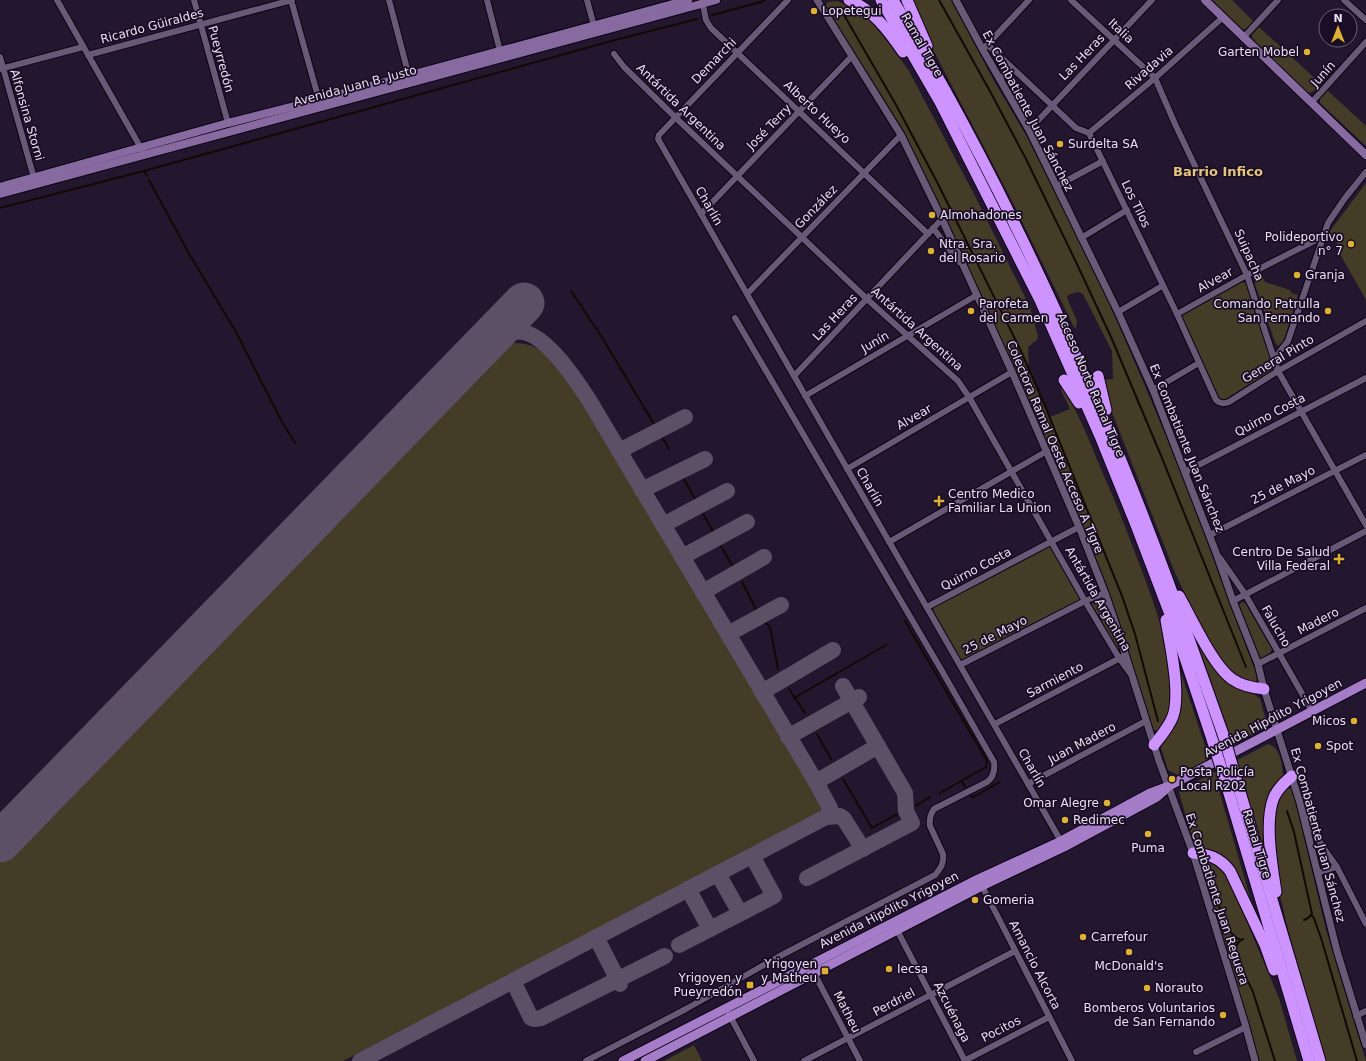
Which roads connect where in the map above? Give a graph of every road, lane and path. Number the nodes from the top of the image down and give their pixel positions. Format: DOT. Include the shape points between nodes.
graph roads {
  1 [pos="57,0"];
  2 [pos="194,0"];
  3 [pos="292,0"];
  4 [pos="389,0"];
  5 [pos="487,0"];
  6 [pos="587,0"];
  7 [pos="716,0"];
  8 [pos="788,0"];
  9 [pos="817,0"];
  10 [pos="849,0"];
  11 [pos="881,0"];
  12 [pos="893,0"];
  13 [pos="906,0"];
  14 [pos="956,0"];
  15 [pos="1029,0"];
  16 [pos="1071,0"];
  17 [pos="1152,0"];
  18 [pos="1205,0"];
  19 [pos="1278,0"];
  20 [pos="1344,0"];
  21 [pos="687,2"];
  22 [pos="702,2"];
  23 [pos="1222,18"];
  24 [pos="1366,20"];
  25 [pos="201,24"];
  26 [pos="594,26"];
  27 [pos="1243,38"];
  28 [pos="1114,40"];
  29 [pos="1366,42"];
  30 [pos="83,47"];
  31 [pos="985,47"];
  32 [pos="500,51"];
  33 [pos="737,53"];
  34 [pos="614,54"];
  35 [pos="88,55"];
  36 [pos="852,56"];
  37 [pos="0,57"];
  38 [pos="1,68"];
  39 [pos="1012,68"];
  40 [pos="1155,78"];
  41 [pos="410,79"];
  42 [pos="1000,79"];
  43 [pos="946,91"];
  44 [pos="319,100"];
  45 [pos="940,102"];
  46 [pos="1312,102"];
  47 [pos="1051,105"];
  48 [pos="799,111"];
  49 [pos="676,118"];
  50 [pos="228,124"];
  51 [pos="1029,130"];
  52 [pos="1089,133"];
  53 [pos="901,135"];
  54 [pos="658,139"];
  55 [pos="142,152"];
  56 [pos="1366,155"];
  57 [pos="1103,161"];
  58 [pos="1366,172"];
  59 [pos="865,173"];
  60 [pos="737,176"];
  61 [pos="34,178"];
  62 [pos="1057,186"];
  63 [pos="0,187"];
  64 [pos="0,194"];
  65 [pos="1127,210"];
  66 [pos="701,214"];
  67 [pos="942,219"];
  68 [pos="933,228"];
  69 [pos="1006,233"];
  70 [pos="928,234"];
  71 [pos="802,237"];
  72 [pos="1322,237"];
  73 [pos="1082,238"];
  74 [pos="962,266"];
  75 [pos="1247,275"];
  76 [pos="1162,286"];
  77 [pos="747,294"];
  78 [pos="976,295"];
  79 [pos="867,298"];
  80 [pos="1050,298"];
  81 [pos="1118,312"];
  82 [pos="1177,314"];
  83 [pos="734,318"];
  84 [pos="1043,318"];
  85 [pos="1366,321"];
  86 [pos="1072,331"];
  87 [pos="908,336"];
  88 [pos="1274,359"];
  89 [pos="1199,363"];
  90 [pos="1278,371"];
  91 [pos="1012,372"];
  92 [pos="794,376"];
  93 [pos="1098,376"];
  94 [pos="1366,378"];
  95 [pos="1064,380"];
  96 [pos="1153,390"];
  97 [pos="805,396"];
  98 [pos="969,398"];
  99 [pos="1223,404"];
  100 [pos="1301,411"];
  101 [pos="1100,436"];
  102 [pos="1114,444"];
  103 [pos="1047,452"];
  104 [pos="1366,455"];
  105 [pos="847,469"];
  106 [pos="1335,471"];
  107 [pos="1012,472"];
  108 [pos="1185,472"];
  109 [pos="1366,525"];
  110 [pos="1079,527"];
  111 [pos="1366,531"];
  112 [pos="1210,535"];
  113 [pos="889,542"];
  114 [pos="1051,542"];
  115 [pos="1218,555"];
  116 [pos="1161,560"];
  117 [pos="1155,575"];
  118 [pos="1105,593"];
  119 [pos="1244,594"];
  120 [pos="1085,601"];
  121 [pos="1233,601"];
  122 [pos="927,607"];
  123 [pos="1366,608"];
  124 [pos="1279,654"];
  125 [pos="1122,656"];
  126 [pos="1258,664"];
  127 [pos="960,665"];
  128 [pos="1366,683"];
  129 [pos="1264,689"];
  130 [pos="1312,711"];
  131 [pos="1146,722"];
  132 [pos="994,724"];
  133 [pos="1277,729"];
  134 [pos="1154,745"];
  135 [pos="1292,776"];
  136 [pos="1230,778"];
  137 [pos="1028,784"];
  138 [pos="1169,786"];
  139 [pos="1300,803"];
  140 [pos="1062,844"];
  141 [pos="1193,853"];
  142 [pos="1337,867"];
  143 [pos="1317,873"];
  144 [pos="980,882"];
  145 [pos="1366,924"];
  146 [pos="897,930"];
  147 [pos="836,951"];
  148 [pos="1015,951"];
  149 [pos="1288,954"];
  150 [pos="841,959"];
  151 [pos="814,973"];
  152 [pos="931,995"];
  153 [pos="726,1008"];
  154 [pos="1366,1011"];
  155 [pos="1356,1016"];
  156 [pos="730,1017"];
  157 [pos="1049,1017"];
  158 [pos="1246,1026"];
  159 [pos="848,1038"];
  160 [pos="1366,1045"];
  161 [pos="1196,1052"];
  162 [pos="1308,1058"];
  163 [pos="586,1061"];
  164 [pos="623,1061"];
  165 [pos="645,1061"];
  166 [pos="754,1061"];
  167 [pos="804,1061"];
  168 [pos="860,1061"];
  169 [pos="965,1061"];
  170 [pos="1072,1061"];
  171 [pos="1255,1061"];
  172 [pos="1320,1061"];
  1 -- 30 [label="street"];
  2 -- 25 [label="street, Pueyrredón"];
  3 -- 25 [label="street, Ricardo Güiraldes"];
  3 -- 44 [label="street"];
  4 -- 41 [label="street"];
  5 -- 32 [label="street"];
  6 -- 26 [label="street"];
  7 -- 22 [label="main road, Avenida Juan B. Justo"];
  8 -- 33 [label="street, Demarchi"];
  9 -- 36 [label="street, Colectora Ramal Oeste Acceso A Tigre"];
  10 -- 45 [label="highway" via="864,8 880,22"];
  11 -- 45 [label="highway, Ramal Tigre"];
  12 -- 43 [label="highway, Ramal Tigre"];
  13 -- 43 [label="highway"];
  14 -- 31 [label="street, Ex Combatiente Juan Sánchez"];
  15 -- 31 [label="street"];
  16 -- 28 [label="street, Italia"];
  17 -- 28 [label="street, Las Heras"];
  18 -- 23 [label="main road"];
  19 -- 27 [label="street"];
  20 -- 24 [label="street"];
  21 -- 22 [label="main road, Avenida Juan B. Justo"];
  21 -- 26 [label="main road, Avenida Juan B. Justo"];
  21 -- 41 [label="main road, Avenida Juan B. Justo"];
  22 -- 33 [label="street, Alberto Hueyo" via="708,23"];
  23 -- 27 [label="main road"];
  23 -- 40 [label="street, Rivadavia"];
  25 -- 35 [label="street, Ricardo Güiraldes"];
  25 -- 50 [label="street, Pueyrredón"];
  26 -- 32 [label="main road, Avenida Juan B. Justo"];
  27 -- 46 [label="main road"];
  28 -- 40 [label="street, Italia"];
  28 -- 47 [label="street, Las Heras"];
  29 -- 46 [label="street, Junín"];
  30 -- 35 [label="street"];
  30 -- 38 [label="street"];
  31 -- 39 [label="street"];
  31 -- 42 [label="street, Ex Combatiente Juan Sánchez"];
  32 -- 41 [label="main road, Avenida Juan B. Justo"];
  33 -- 48 [label="street, Alberto Hueyo"];
  33 -- 49 [label="street, Demarchi"];
  34 -- 49 [label="street, Antártida Argentina"];
  35 -- 55 [label="street"];
  36 -- 48 [label="street, José Terry"];
  36 -- 53 [label="street, Colectora Ramal Oeste Acceso A Tigre"];
  37 -- 38 [label="street, Alfonsina Storni"];
  38 -- 61 [label="street, Alfonsina Storni"];
  39 -- 42 [label="street"];
  39 -- 47 [label="street"];
  40 -- 52 [label="street, Rivadavia"];
  40 -- 75 [label="street, Suipacha"];
  41 -- 44 [label="main road, Avenida Juan B. Justo"];
  41 -- 55 [label="main road, Avenida Juan B. Justo"];
  42 -- 51 [label="street, Ex Combatiente Juan Sánchez"];
  43 -- 80 [label="highway, Acceso Norte Ramal Tigre"];
  44 -- 50 [label="main road, Avenida Juan B. Justo"];
  45 -- 69 [label="highway, Acceso Norte Ramal Tigre"];
  46 -- 56 [label="main road"];
  47 -- 51 [label="street, Las Heras"];
  47 -- 52 [label="street" via="1076,128"];
  48 -- 59 [label="street, Alberto Hueyo"];
  48 -- 60 [label="street, José Terry"];
  49 -- 54 [label="street, Demarchi"];
  49 -- 60 [label="street, Antártida Argentina"];
  50 -- 55 [label="main road, Avenida Juan B. Justo"];
  51 -- 62 [label="street, Ex Combatiente Juan Sánchez"];
  52 -- 57 [label="street, Los Tilos"];
  53 -- 59 [label="street, González"];
  53 -- 67 [label="street, Colectora Ramal Oeste Acceso A Tigre"];
  54 -- 66 [label="street, Charlín"];
  55 -- 61 [label="main road, Avenida Juan B. Justo"];
  55 -- 64 [label="main road, Avenida Juan B. Justo"];
  57 -- 62 [label="street"];
  57 -- 65 [label="street, Los Tilos"];
  58 -- 72 [label="street" via="1332,217"];
  59 -- 70 [label="street, Alberto Hueyo"];
  59 -- 71 [label="street, González"];
  60 -- 66 [label="street, José Terry"];
  60 -- 71 [label="street, Antártida Argentina"];
  61 -- 63 [label="main road, Avenida Juan B. Justo"];
  62 -- 73 [label="street, Ex Combatiente Juan Sánchez"];
  65 -- 73 [label="street"];
  65 -- 76 [label="street, Los Tilos"];
  66 -- 77 [label="street, Charlín"];
  67 -- 68 [label="street, Las Heras"];
  67 -- 74 [label="street, Colectora Ramal Oeste Acceso A Tigre"];
  68 -- 70 [label="street, Las Heras"];
  68 -- 74 [label="street"];
  69 -- 84 [label="highway"];
  69 -- 101 [label="highway, Acceso Norte Ramal Tigre" via="1040,300"];
  70 -- 79 [label="street, Las Heras"];
  71 -- 77 [label="street, González"];
  71 -- 79 [label="street, Antártida Argentina"];
  72 -- 75 [label="street, Alvear"];
  72 -- 88 [label="street" via="1288,341"];
  73 -- 81 [label="street, Ex Combatiente Juan Sánchez"];
  74 -- 78 [label="street, Colectora Ramal Oeste Acceso A Tigre"];
  75 -- 82 [label="street, Alvear"];
  75 -- 88 [label="street, Suipacha"];
  76 -- 81 [label="street"];
  76 -- 82 [label="street, Los Tilos"];
  77 -- 92 [label="street, Charlín"];
  78 -- 87 [label="street, Junín"];
  78 -- 91 [label="street, Colectora Ramal Oeste Acceso A Tigre"];
  79 -- 87 [label="street, Antártida Argentina"];
  79 -- 92 [label="street, Las Heras"];
  80 -- 86 [label="highway"];
  80 -- 102 [label="highway, Acceso Norte Ramal Tigre"];
  81 -- 96 [label="street, Ex Combatiente Juan Sánchez"];
  82 -- 89 [label="street, Los Tilos"];
  83 -- 163 [label="street" via="942,670 994,762 994,772 987,782 934,809 929,822 943,854 941,867 935,875"];
  85 -- 90 [label="street, General Pinto"];
  87 -- 97 [label="street, Junín"];
  87 -- 98 [label="street, Antártida Argentina" via="958,381"];
  88 -- 90 [label="street, Suipacha"];
  89 -- 96 [label="street"];
  89 -- 99 [label="street, Los Tilos" via="1216,400"];
  90 -- 99 [label="street, General Pinto"];
  90 -- 100 [label="street, Suipacha"];
  91 -- 98 [label="street, Alvear"];
  91 -- 103 [label="street, Colectora Ramal Oeste Acceso A Tigre"];
  92 -- 97 [label="street, Charlín"];
  93 -- 102 [label="highway"];
  94 -- 100 [label="street, Quirno Costa"];
  95 -- 101 [label="highway"];
  96 -- 108 [label="street, Ex Combatiente Juan Sánchez"];
  97 -- 105 [label="street, Charlín"];
  98 -- 105 [label="street, Alvear"];
  98 -- 107 [label="street, Antártida Argentina"];
  100 -- 106 [label="street, Suipacha"];
  100 -- 108 [label="street, Quirno Costa"];
  101 -- 117 [label="highway, Acceso Norte Ramal Tigre"];
  102 -- 116 [label="highway, Acceso Norte Ramal Tigre"];
  103 -- 107 [label="street"];
  103 -- 110 [label="street, Colectora Ramal Oeste Acceso A Tigre"];
  104 -- 106 [label="street, 25 de Mayo"];
  105 -- 113 [label="street, Charlín"];
  106 -- 109 [label="street, Suipacha"];
  106 -- 112 [label="street, 25 de Mayo"];
  107 -- 113 [label="street"];
  107 -- 114 [label="street, Antártida Argentina"];
  108 -- 112 [label="street, Ex Combatiente Juan Sánchez"];
  110 -- 114 [label="street, Quirno Costa"];
  110 -- 118 [label="street, Colectora Ramal Oeste Acceso A Tigre"];
  111 -- 119 [label="street"];
  112 -- 115 [label="street, Ex Combatiente Juan Sánchez"];
  113 -- 122 [label="street, Charlín"];
  114 -- 120 [label="street, Antártida Argentina"];
  114 -- 122 [label="street, Quirno Costa"];
  115 -- 119 [label="street, Falucho"];
  115 -- 121 [label="street, Ex Combatiente Juan Sánchez"];
  116 -- 129 [label="highway" via="1198,631 1222,669 1242,685"];
  116 -- 136 [label="highway, Ramal Tigre, bridge" via="1224,737"];
  117 -- 134 [label="highway" via="1166,615 1176,698 1169,725"];
  117 -- 136 [label="highway, Ramal Tigre, bridge" via="1213,742"];
  118 -- 120 [label="street, 25 de Mayo"];
  118 -- 125 [label="street, Colectora Ramal Oeste Acceso A Tigre"];
  119 -- 121 [label="street"];
  119 -- 124 [label="street, Falucho"];
  120 -- 125 [label="street, Antártida Argentina"];
  120 -- 127 [label="street, 25 de Mayo"];
  121 -- 126 [label="street, Ex Combatiente Juan Sánchez"];
  122 -- 127 [label="street, Charlín"];
  123 -- 124 [label="street, Madero"];
  124 -- 126 [label="street, Madero"];
  124 -- 130 [label="street, Falucho"];
  125 -- 131 [label="street, Colectora Ramal Oeste Acceso A Tigre" via="1133,678"];
  125 -- 132 [label="street, Sarmiento"];
  126 -- 129 [label="street, Ex Combatiente Juan Sánchez"];
  127 -- 132 [label="street, Charlín"];
  128 -- 130 [label="main road, Avenida Hipólito Yrigoyen"];
  129 -- 133 [label="street, Ex Combatiente Juan Sánchez"];
  130 -- 133 [label="main road, Avenida Hipólito Yrigoyen"];
  131 -- 134 [label="street, Colectora Ramal Oeste Acceso A Tigre"];
  131 -- 137 [label="street, Juan Madero"];
  132 -- 137 [label="street, Charlín"];
  133 -- 135 [label="street, Ex Combatiente Juan Sánchez"];
  133 -- 138 [label="main road, Avenida Hipólito Yrigoyen"];
  134 -- 138 [label="street, Ex Combatiente Juan Reguera"];
  135 -- 139 [label="street, Ex Combatiente Juan Sánchez"];
  135 -- 149 [label="highway" via="1282,785 1274,798 1270,836 1272,870"];
  136 -- 149 [label="highway, Ramal Tigre"];
  136 -- 162 [label="highway, Ramal Tigre"];
  137 -- 140 [label="street, Charlín"];
  138 -- 140 [label="main road, Avenida Hipólito Yrigoyen" via="1150,793"];
  138 -- 141 [label="street, Ex Combatiente Juan Reguera"];
  139 -- 142 [label="street" via="1322,846"];
  139 -- 143 [label="street, Ex Combatiente Juan Sánchez"];
  140 -- 144 [label="main road, Avenida Hipólito Yrigoyen"];
  141 -- 158 [label="street, Ex Combatiente Juan Reguera"];
  141 -- 162 [label="highway" via="1216,858 1226,866 1235,880 1265,945 1291,1019"];
  142 -- 143 [label="street"];
  142 -- 145 [label="street"];
  143 -- 155 [label="street, Ex Combatiente Juan Sánchez"];
  144 -- 146 [label="main road, Avenida Hipólito Yrigoyen"];
  144 -- 147 [label="main road, Avenida Hipólito Yrigoyen"];
  144 -- 148 [label="street, Amancio Alcorta"];
  146 -- 150 [label="main road, Avenida Hipólito Yrigoyen"];
  146 -- 152 [label="street, Azcuénaga"];
  147 -- 150 [label="main road"];
  147 -- 153 [label="main road, Avenida Hipólito Yrigoyen"];
  148 -- 152 [label="street, Perdriel"];
  148 -- 157 [label="street, Amancio Alcorta"];
  149 -- 172 [label="highway"];
  150 -- 151 [label="main road, Avenida Hipólito Yrigoyen"];
  151 -- 156 [label="main road, Avenida Hipólito Yrigoyen"];
  151 -- 159 [label="street, Matheu"];
  152 -- 159 [label="street, Perdriel"];
  152 -- 169 [label="street, Azcuénaga"];
  153 -- 156 [label="street"];
  153 -- 164 [label="main road, Avenida Hipólito Yrigoyen"];
  154 -- 155 [label="street"];
  155 -- 160 [label="street, Ex Combatiente Juan Sánchez"];
  156 -- 165 [label="main road, Avenida Hipólito Yrigoyen"];
  156 -- 166 [label="street"];
  157 -- 169 [label="street, Pocitos"];
  157 -- 170 [label="street, Amancio Alcorta"];
  158 -- 161 [label="street"];
  158 -- 171 [label="street, Ex Combatiente Juan Reguera"];
  159 -- 167 [label="street, Perdriel"];
  159 -- 168 [label="street, Matheu"];
}
